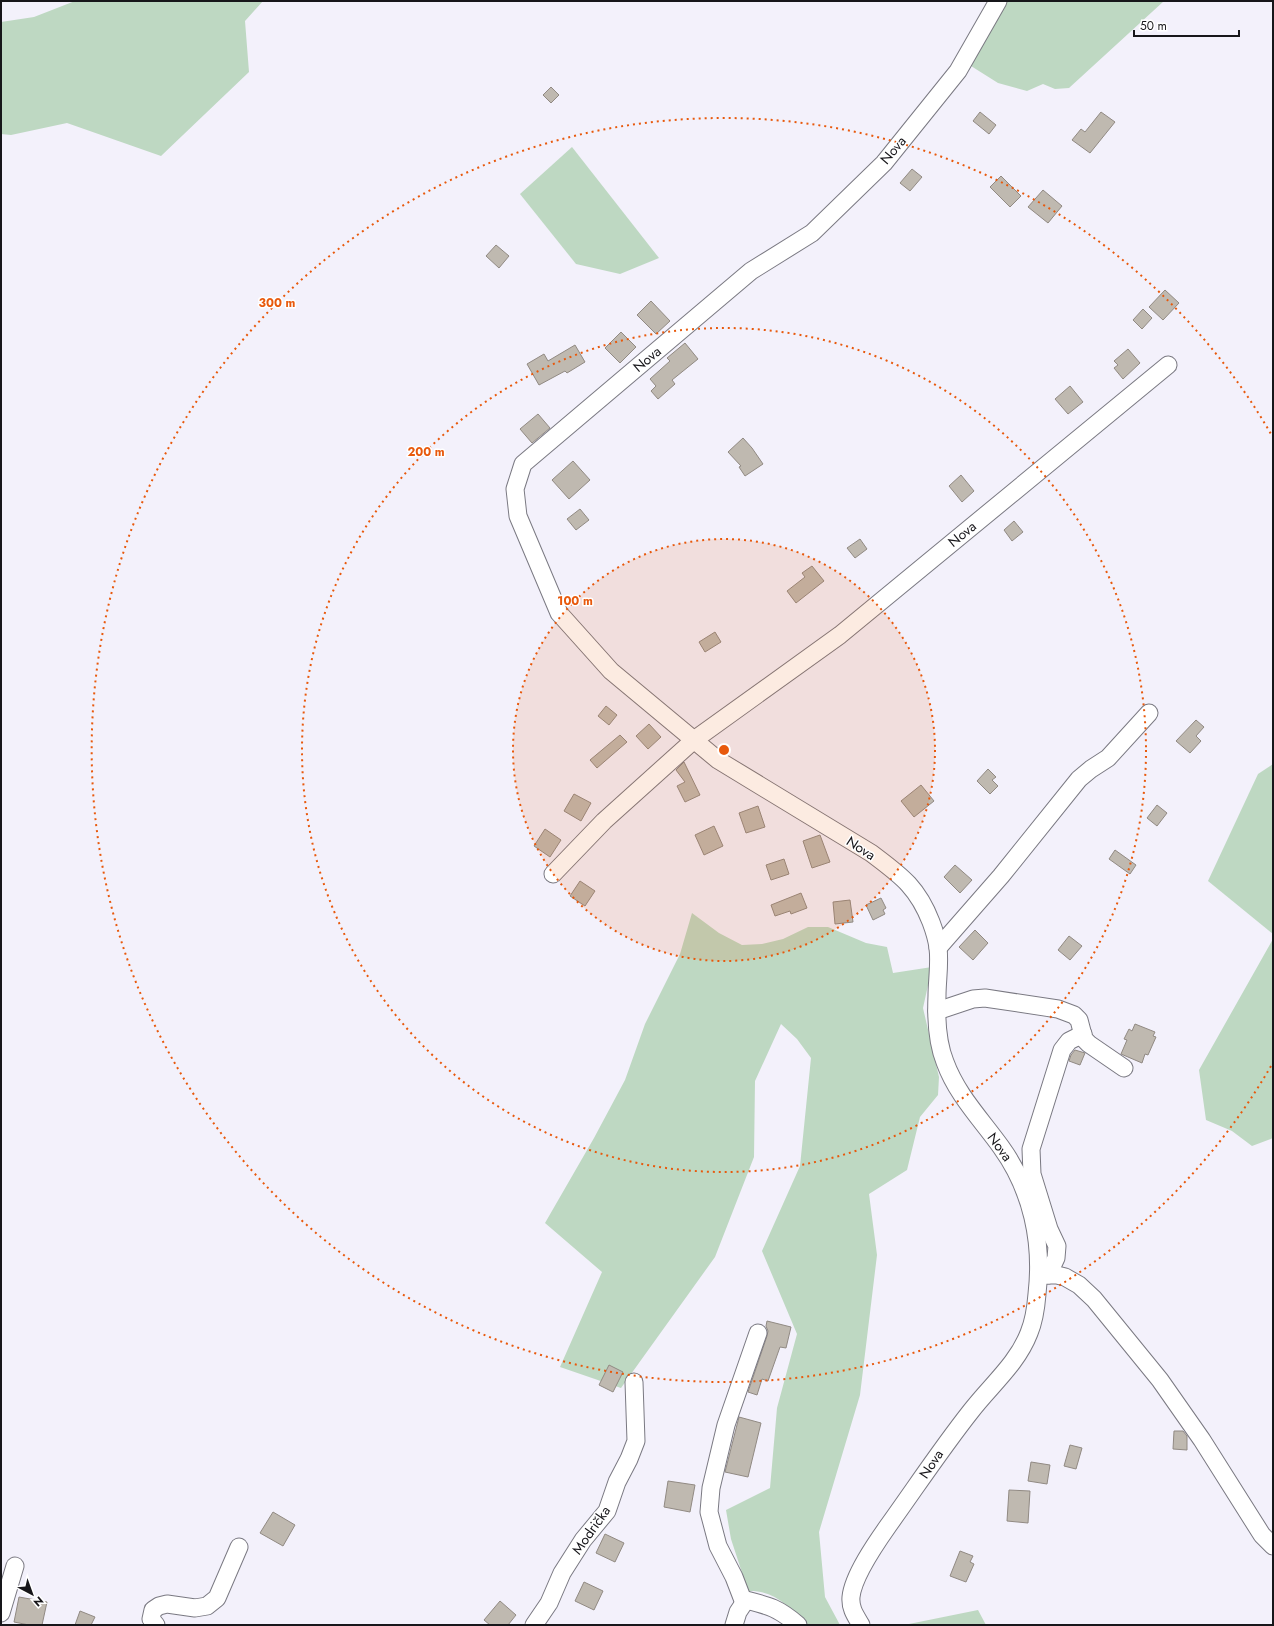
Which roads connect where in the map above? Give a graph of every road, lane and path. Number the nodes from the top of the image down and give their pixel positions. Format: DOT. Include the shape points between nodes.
graph roads {
  1 [pos="998,1"];
  2 [pos="1168,366"];
  3 [pos="1149,713"];
  4 [pos="694,740"];
  5 [pos="553,874"];
  6 [pos="938,948"];
  7 [pos="937,1011"];
  8 [pos="1083,1034"];
  9 [pos="1124,1068"];
  10 [pos="1044,1275"];
  11 [pos="758,1333"];
  12 [pos="634,1382"];
  13 [pos="1273,1546"];
  14 [pos="239,1547"];
  15 [pos="15,1566"];
  16 [pos="744,1603"];
  17 [pos="1,1613"];
  18 [pos="156,1625"];
  19 [pos="534,1625"];
  20 [pos="734,1625"];
  21 [pos="798,1625"];
  22 [pos="861,1625"];
  1 -- 4 [label="street, Nova" via="958,71 884,162 818,228 751,270 523,464 515,489 518,516 559,613 611,671"];
  2 -- 4 [label="street, Nova" via="840,635"];
  3 -- 6 [label="street" via="1108,758 1079,779 1001,876"];
  4 -- 5 [label="street, Nova" via="604,821"];
  4 -- 6 [label="street, Nova" via="718,760 871,853 889,867 914,889 919,897 934,931"];
  6 -- 7 [label="street, Nova"];
  7 -- 8 [label="street" via="973,999 985,998 1058,1009 1074,1015"];
  7 -- 10 [label="street, Nova" via="938,1036 953,1081 963,1099 1001,1147 1024,1187 1033,1215"];
  8 -- 9 [label="street" via="1088,1044"];
  8 -- 10 [label="street" via="1068,1041 1062,1050 1031,1149 1032,1174 1057,1246 1056,1258"];
  10 -- 13 [label="street" via="1065,1277 1079,1285 1094,1300 1160,1380 1202,1440 1262,1535"];
  10 -- 22 [label="street, Nova" via="1035,1314 1023,1347 1009,1368 975,1405 939,1451 873,1549 856,1580 851,1594 851,1608"];
  11 -- 16 [label="street" via="726,1424 711,1488 709,1512 718,1546"];
  12 -- 19 [label="street, Modrička" via="636,1441 629,1459 617,1482 607,1511 583,1540"];
  14 -- 18 [label="street" via="217,1598 207,1606 195,1608 167,1604 159,1606 153,1610 151,1620"];
  15 -- 17 [label="street"];
  16 -- 20 [label="street"];
  16 -- 21 [label="street" via="746,1600 771,1606"];
}
